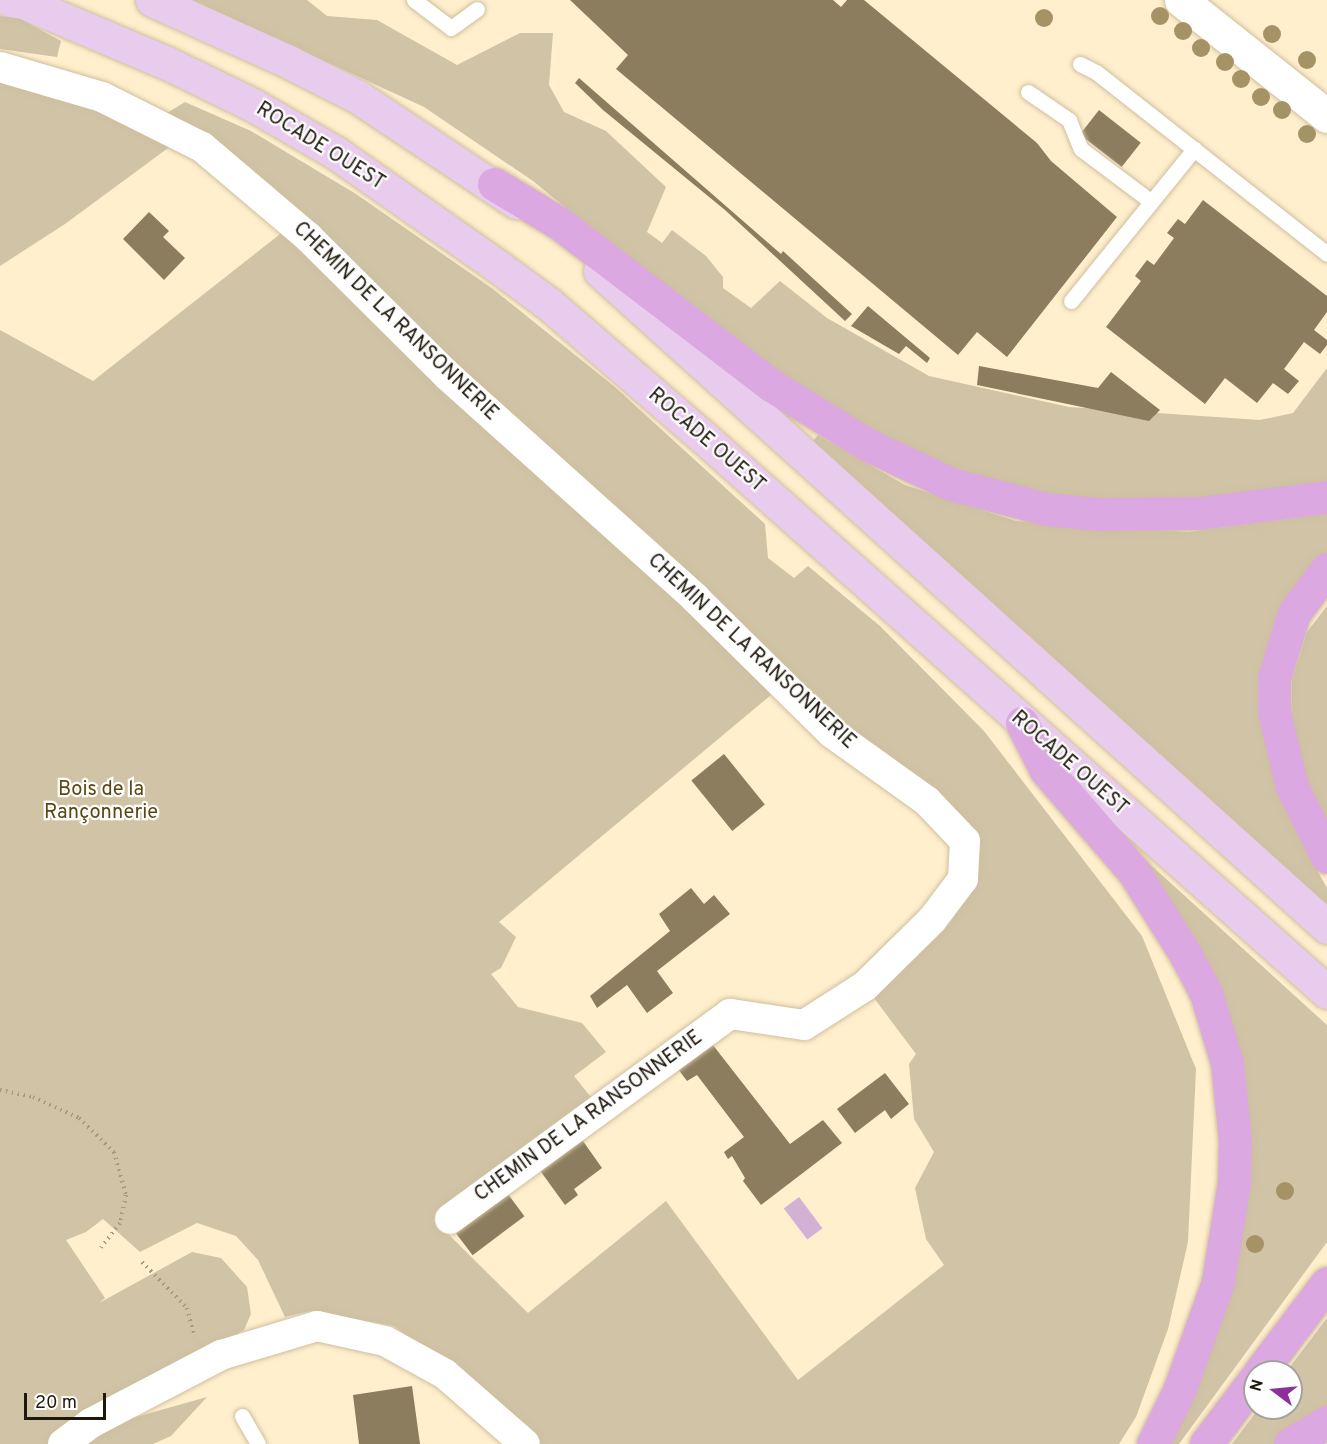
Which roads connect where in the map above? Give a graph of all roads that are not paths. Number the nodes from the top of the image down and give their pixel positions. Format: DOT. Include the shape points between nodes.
graph roads {
  1 [pos="10,0"];
  2 [pos="152,0"];
  3 [pos="414,0"];
  4 [pos="1181,0"];
  5 [pos="477,9"];
  6 [pos="1080,64"];
  7 [pos="0,67"];
  8 [pos="1028,92"];
  9 [pos="1327,116"];
  10 [pos="1194,149"];
  11 [pos="494,184"];
  12 [pos="1149,200"];
  13 [pos="1327,254"];
  14 [pos="1071,302"];
  15 [pos="1327,497"];
  16 [pos="1327,568"];
  17 [pos="1022,723"];
  18 [pos="1327,857"];
  19 [pos="1327,927"];
  20 [pos="1327,992"];
  21 [pos="450,1219"];
  22 [pos="1327,1283"];
  23 [pos="1269,1360"];
  24 [pos="1243,1395"];
  25 [pos="242,1416"];
  26 [pos="1327,1422"];
  27 [pos="63,1444"];
  28 [pos="258,1444"];
  29 [pos="525,1444"];
  30 [pos="1154,1444"];
  31 [pos="1206,1444"];
  32 [pos="1290,1444"];
  1 -- 17 [label="main road, ROCADE OUEST" via="146,53 253,105 336,153 455,235 567,320"];
  2 -- 11 [label="main road" via="358,97"];
  3 -- 5 [label="lane" via="451,28"];
  4 -- 9 [label="street"];
  6 -- 10 [label="lane" via="1096,72"];
  7 -- 21 [label="street, CHEMIN DE LA RANSONNERIE" via="102,97 202,147 308,237 448,376 695,598 832,733 927,801 965,841 963,879 932,920 865,986 804,1025 730,1014"];
  8 -- 12 [label="lane" via="1070,120 1080,149"];
  10 -- 12 [label="lane"];
  10 -- 13 [label="lane"];
  11 -- 15 [label="highway" via="560,223 771,386 866,444 951,484 1046,509 1098,514 1200,513"];
  11 -- 19 [label="main road" via="589,260"];
  12 -- 14 [label="lane"];
  16 -- 18 [label="highway" via="1299,604 1286,633 1274,678 1274,712 1292,788"];
  17 -- 20 [label="main road, ROCADE OUEST"];
  17 -- 30 [label="highway" via="1046,770 1134,872 1186,955 1206,993 1227,1062 1235,1140 1226,1241 1202,1333"];
  22 -- 23 [label="highway"];
  24 -- 31 [label="highway"];
  25 -- 28 [label="lane"];
  26 -- 32 [label="highway"];
  27 -- 29 [label="street" via="91,1423 221,1355 317,1326 385,1341 445,1374"];
}
